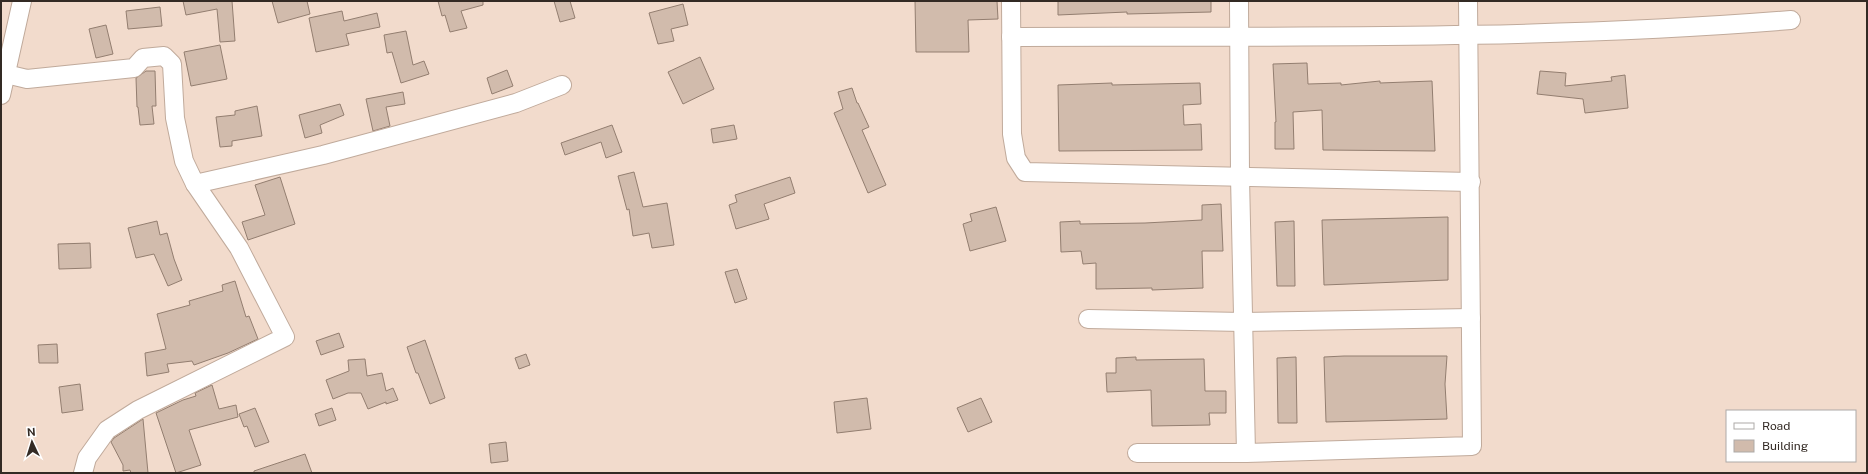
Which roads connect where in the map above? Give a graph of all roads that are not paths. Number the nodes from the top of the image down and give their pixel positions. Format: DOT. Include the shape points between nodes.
graph roads {
  1 [pos="22,1"];
  2 [pos="1011,1"];
  3 [pos="1239,1"];
  4 [pos="1468,1"];
  5 [pos="1791,20"];
  6 [pos="1239,36"];
  7 [pos="1469,36"];
  8 [pos="1011,37"];
  9 [pos="6,74"];
  10 [pos="562,85"];
  11 [pos="1,95"];
  12 [pos="1240,177"];
  13 [pos="1471,182"];
  14 [pos="195,184"];
  15 [pos="1471,318"];
  16 [pos="1088,319"];
  17 [pos="1243,322"];
  18 [pos="1137,453"];
  19 [pos="1246,453"];
  20 [pos="83,473"];
  1 -- 9 [label="street"];
  2 -- 8 [label="street"];
  3 -- 6 [label="street"];
  4 -- 7 [label="street"];
  5 -- 7 [label="street"];
  6 -- 7 [label="street"];
  6 -- 8 [label="street"];
  6 -- 12 [label="street"];
  7 -- 13 [label="street"];
  8 -- 12 [label="street" via="1012,134 1016,158 1026,172"];
  9 -- 11 [label="street"];
  9 -- 14 [label="street" via="27,79 134,68 143,58 164,56 172,64 175,118 184,161"];
  10 -- 14 [label="street" via="516,103 360,145"];
  12 -- 13 [label="street"];
  12 -- 17 [label="street"];
  13 -- 15 [label="street"];
  14 -- 20 [label="street" via="239,248 285,337 138,410 107,430 87,458"];
  15 -- 17 [label="street"];
  15 -- 19 [label="street" via="1472,446"];
  16 -- 17 [label="street"];
  17 -- 19 [label="street"];
  18 -- 19 [label="street"];
}
